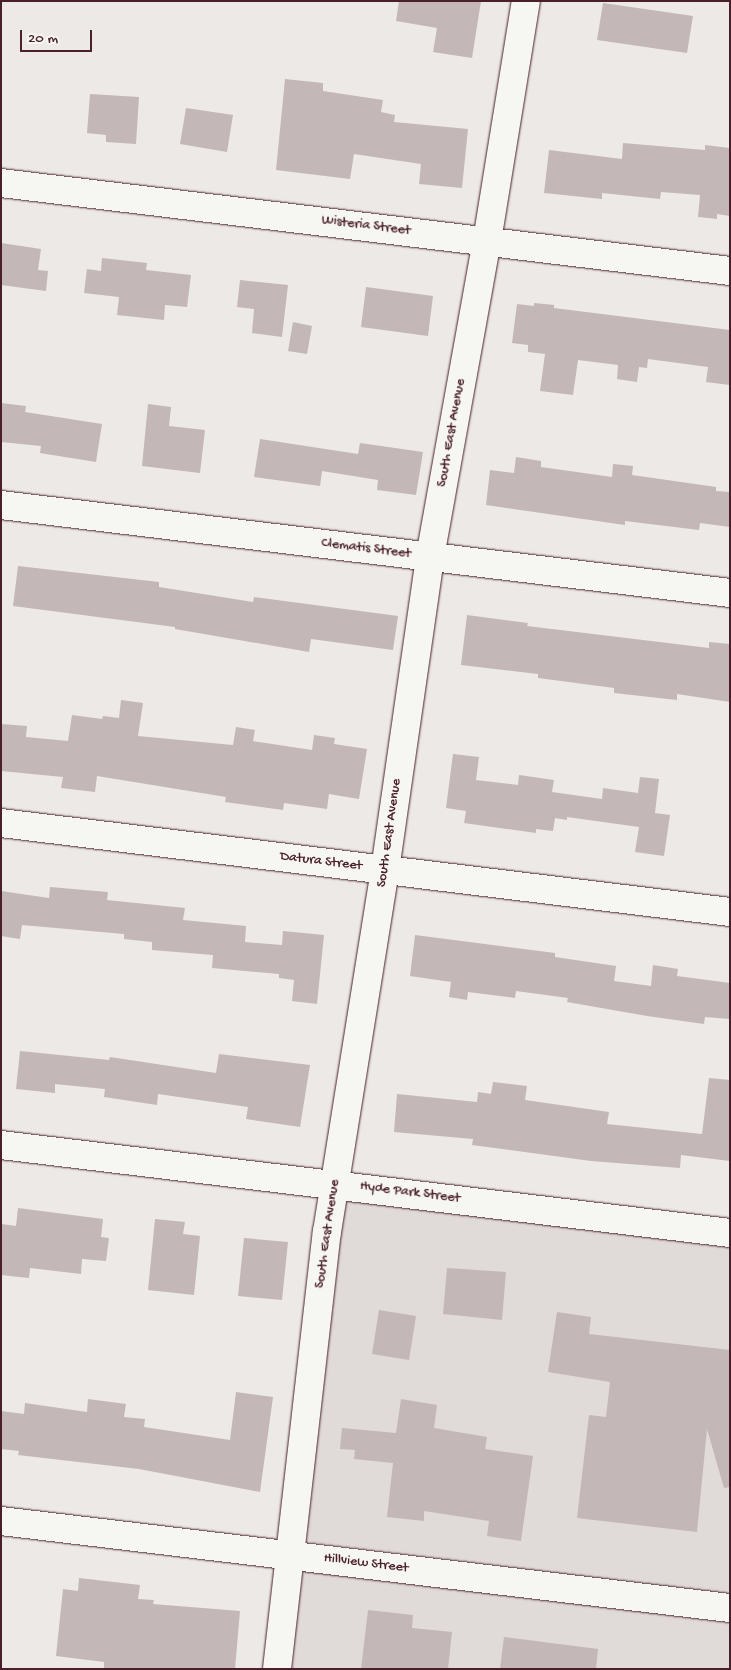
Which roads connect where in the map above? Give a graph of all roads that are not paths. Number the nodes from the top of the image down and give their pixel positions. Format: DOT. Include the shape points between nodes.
graph roads {
  1 [pos="526,1"];
  2 [pos="1,183"];
  3 [pos="487,241"];
  4 [pos="730,271"];
  5 [pos="1,505"];
  6 [pos="430,556"];
  7 [pos="730,593"];
  8 [pos="1,823"];
  9 [pos="385,870"];
  10 [pos="730,912"];
  11 [pos="1,1145"];
  12 [pos="335,1184"];
  13 [pos="730,1233"];
  14 [pos="1,1521"];
  15 [pos="292,1555"];
  16 [pos="730,1608"];
  17 [pos="277,1669"];
  1 -- 3 [label="street, South East Avenue"];
  2 -- 3 [label="street, Wisteria Street"];
  3 -- 4 [label="street, Wisteria Street"];
  3 -- 6 [label="street, South East Avenue"];
  5 -- 6 [label="street, Clematis Street"];
  6 -- 7 [label="street, Clematis Street"];
  6 -- 9 [label="street, South East Avenue"];
  8 -- 9 [label="street, Datura Street"];
  9 -- 10 [label="street, Datura Street"];
  9 -- 12 [label="street, South East Avenue"];
  11 -- 12 [label="street, Hyde Park Street"];
  12 -- 13 [label="street, Hyde Park Street"];
  12 -- 15 [label="street, South East Avenue"];
  14 -- 15 [label="street, Hillview Street"];
  15 -- 16 [label="street, Hillview Street"];
  15 -- 17 [label="street, South East Avenue"];
}
